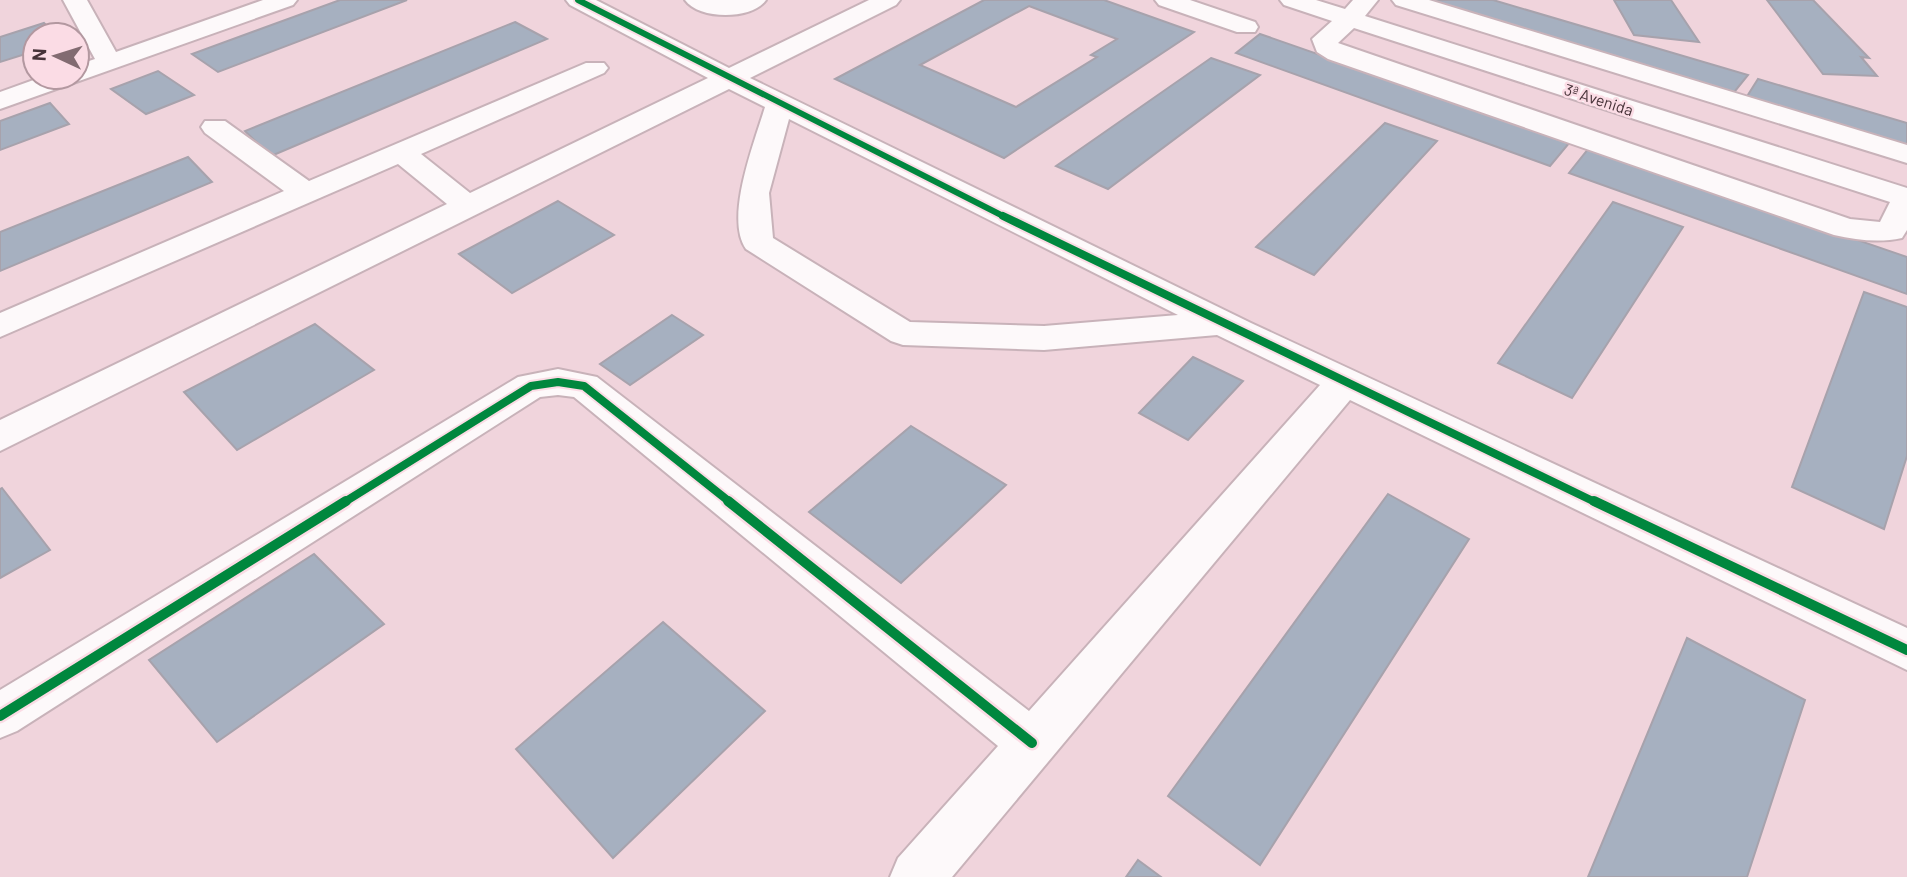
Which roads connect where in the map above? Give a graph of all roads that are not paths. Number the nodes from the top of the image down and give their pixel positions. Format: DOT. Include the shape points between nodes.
graph roads {
  1 [pos="75,0"];
  2 [pos="285,0"];
  3 [pos="578,0"];
  4 [pos="696,0"];
  5 [pos="754,0"];
  6 [pos="887,0"];
  7 [pos="1167,0"];
  8 [pos="1292,0"];
  9 [pos="1404,0"];
  10 [pos="1358,9"];
  11 [pos="1246,27"];
  12 [pos="109,62"];
  13 [pos="595,68"];
  14 [pos="91,69"];
  15 [pos="1643,76"];
  16 [pos="728,79"];
  17 [pos="28,91"];
  18 [pos="0,101"];
  19 [pos="779,104"];
  20 [pos="1619,105"];
  21 [pos="215,127"];
  22 [pos="1595,141"];
  23 [pos="400,152"];
  24 [pos="1907,154"];
  25 [pos="306,193"];
  26 [pos="1907,199"];
  27 [pos="468,207"];
  28 [pos="1225,323"];
  29 [pos="0,326"];
  30 [pos="1344,382"];
  31 [pos="0,437"];
  32 [pos="1907,650"];
  33 [pos="0,716"];
  34 [pos="1032,743"];
  35 [pos="917,877"];
  1 -- 12 [label="street"];
  2 -- 12 [label="street"];
  3 -- 16 [label="street"];
  4 -- 5 [label="street" via="727,8"];
  6 -- 16 [label="street"];
  7 -- 11 [label="street"];
  8 -- 10 [label="street, 3ª Avenida"];
  9 -- 15 [label="street"];
  10 -- 20 [label="street, 3ª Avenida"];
  10 -- 22 [label="street" via="1324,39 1326,47"];
  12 -- 14 [label="street"];
  13 -- 23 [label="street"];
  15 -- 20 [label="street"];
  15 -- 24 [label="street"];
  16 -- 19 [label="street"];
  16 -- 27 [label="street"];
  17 -- 18 [label="street"];
  19 -- 28 [label="street"];
  19 -- 28 [label="street" via="754,193 757,242 903,333 1044,338"];
  20 -- 22 [label="street"];
  20 -- 26 [label="street, 3ª Avenida"];
  21 -- 25 [label="street"];
  22 -- 26 [label="street" via="1845,228 1891,230"];
  23 -- 25 [label="street"];
  23 -- 27 [label="street"];
  25 -- 29 [label="street"];
  27 -- 31 [label="street"];
  28 -- 30 [label="street"];
  30 -- 32 [label="street"];
  30 -- 34 [label="street"];
  33 -- 34 [label="street" via="531,386 558,382 584,386"];
  34 -- 35 [label="street"];
}
